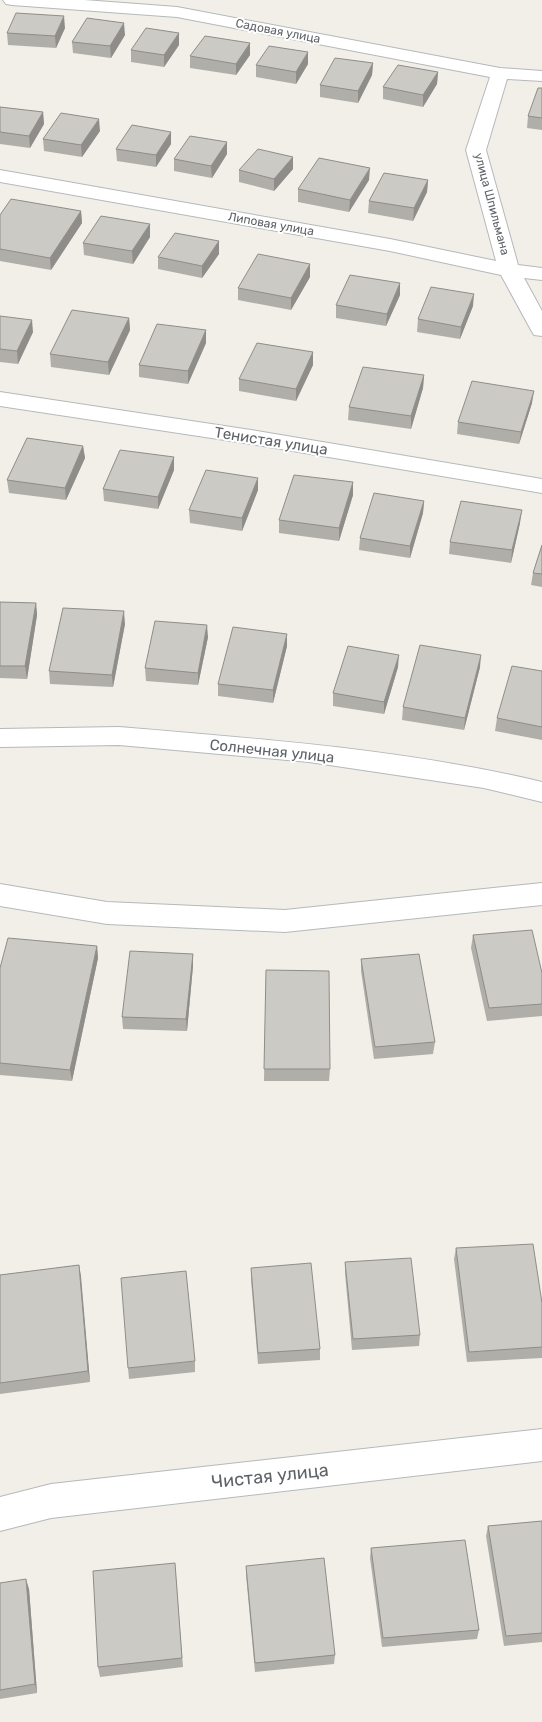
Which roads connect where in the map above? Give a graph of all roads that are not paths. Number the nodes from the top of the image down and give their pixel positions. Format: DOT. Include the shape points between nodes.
graph roads {
  1 [pos="12,0"];
  2 [pos="500,73"];
  3 [pos="542,76"];
  4 [pos="0,176"];
  5 [pos="509,270"];
  6 [pos="542,274"];
  7 [pos="542,330"];
  8 [pos="0,399"];
  9 [pos="542,486"];
  10 [pos="0,738"];
  11 [pos="542,792"];
  12 [pos="542,894"];
  13 [pos="0,895"];
  14 [pos="542,1445"];
  15 [pos="0,1514"];
  1 -- 2 [label="street, Садовая улица" via="177,12"];
  2 -- 3 [label="street, Садовая улица"];
  2 -- 5 [label="street, улица Шпильмана" via="476,150"];
  4 -- 5 [label="street, Липовая улица" via="390,245"];
  5 -- 6 [label="street, Липовая улица"];
  5 -- 7 [label="street, улица Шпильмана"];
  8 -- 9 [label="street, Тенистая улица"];
  10 -- 11 [label="street, Солнечная улица" via="119,736 309,753 484,778"];
  12 -- 13 [label="street" via="285,920 107,913"];
  14 -- 15 [label="street, Чистая улица" via="51,1501"];
}
